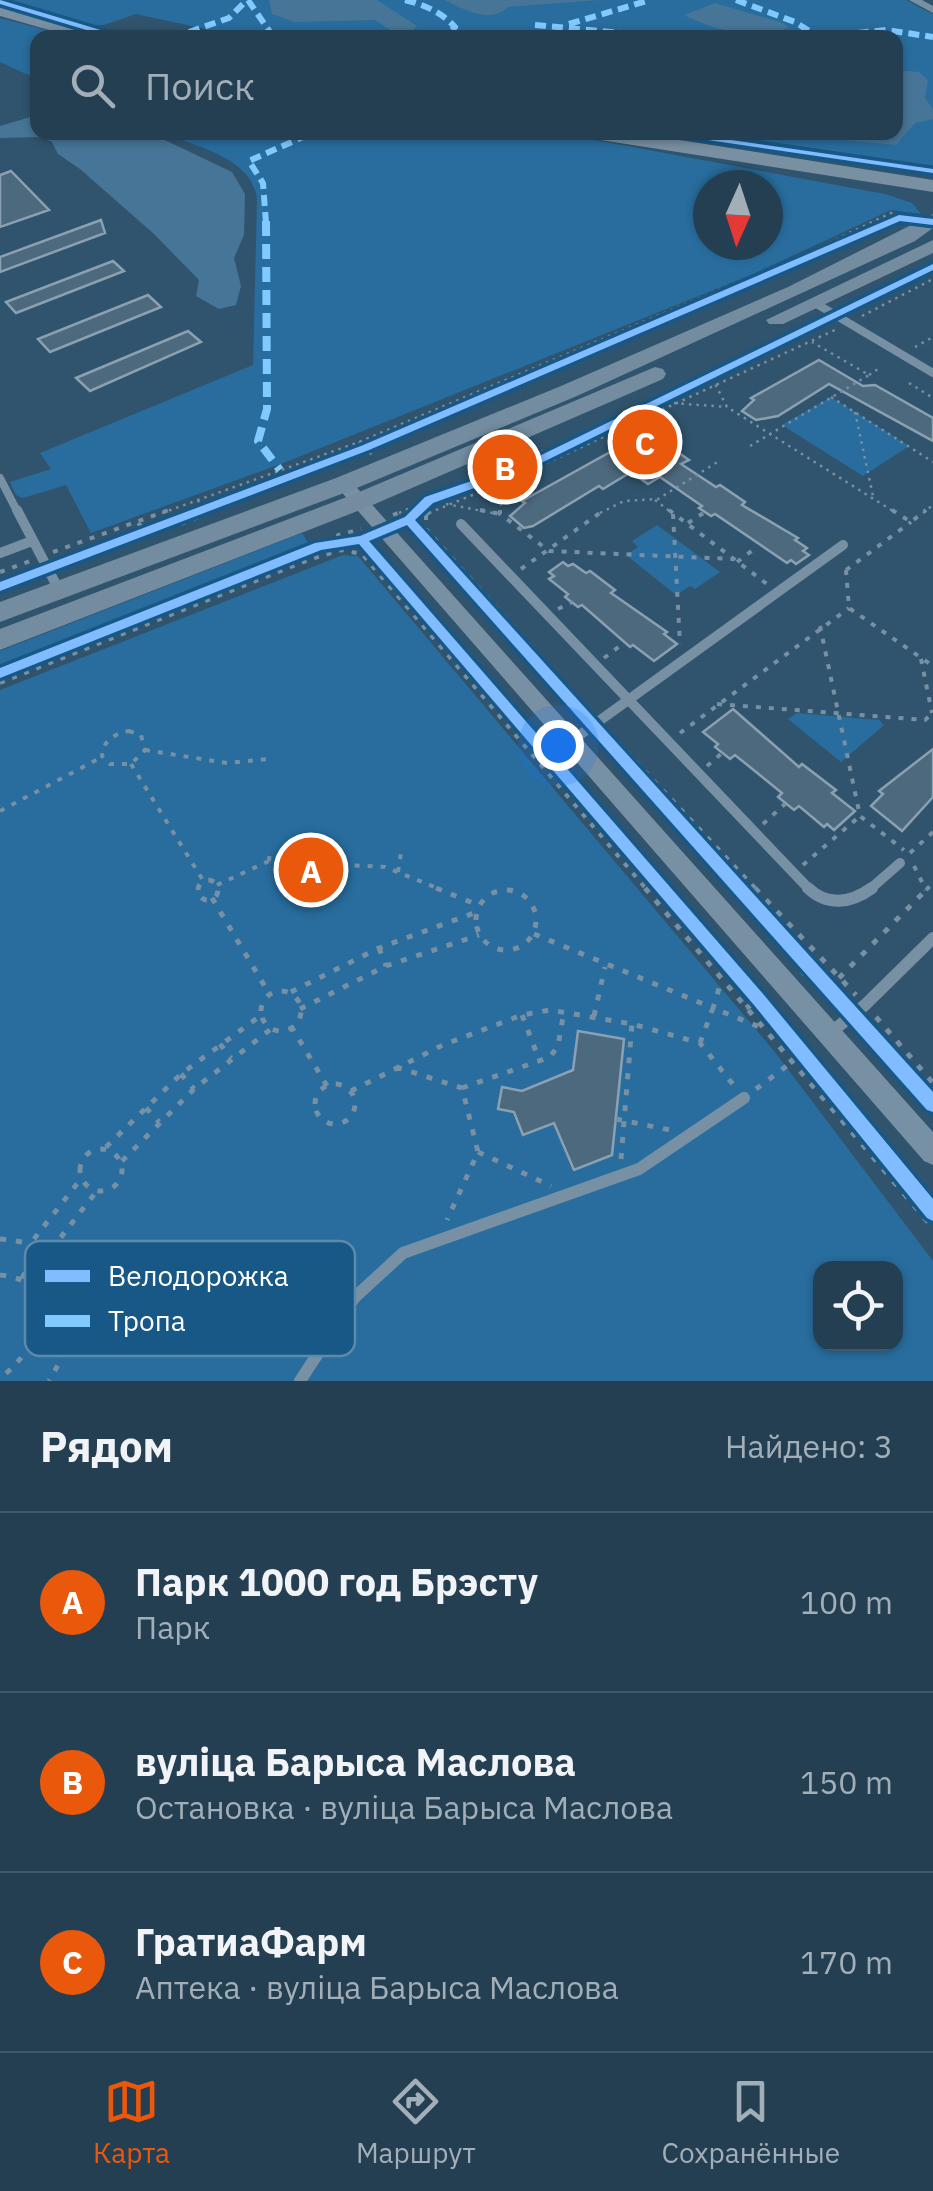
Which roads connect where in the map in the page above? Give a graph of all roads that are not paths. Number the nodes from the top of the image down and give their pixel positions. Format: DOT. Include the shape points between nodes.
graph roads {
  1 [pos="914,0"];
  2 [pos="0,10"];
  3 [pos="933,10"];
  4 [pos="70,30"];
  5 [pos="631,140"];
  6 [pos="642,142"];
  7 [pos="933,186"];
  8 [pos="933,196"];
  9 [pos="926,219"];
  10 [pos="933,246"];
  11 [pos="815,303"];
  12 [pos="933,373"];
  13 [pos="0,478"];
  14 [pos="352,492"];
  15 [pos="462,524"];
  16 [pos="32,542"];
  17 [pos="843,545"];
  18 [pos="0,553"];
  19 [pos="49,572"];
  20 [pos="0,612"];
  21 [pos="0,640"];
  22 [pos="628,701"];
  23 [pos="570,742"];
  24 [pos="900,863"];
  25 [pos="933,938"];
  26 [pos="829,1033"];
  27 [pos="744,1098"];
  28 [pos="933,1152"];
  29 [pos="355,1298"];
  30 [pos="315,1356"];
  31 [pos="300,1381"];
  1 -- 3 [label="street"];
  2 -- 4 [label="highway"];
  5 -- 6 [label="highway"];
  6 -- 7 [label="highway"];
  6 -- 8 [label="highway"];
  9 -- 14 [label="main road" via="908,237 760,307 393,463"];
  10 -- 11 [label="main road"];
  11 -- 12 [label="lane"];
  11 -- 14 [label="main road"];
  13 -- 16 [label="lane"];
  14 -- 19 [label="main road"];
  14 -- 21 [label="main road"];
  14 -- 23 [label="street"];
  15 -- 22 [label="lane"];
  16 -- 18 [label="lane"];
  16 -- 19 [label="lane"];
  17 -- 22 [label="lane"];
  19 -- 20 [label="main road"];
  22 -- 23 [label="lane"];
  22 -- 24 [label="lane" via="813,893 851,902"];
  23 -- 26 [label="street"];
  25 -- 26 [label="lane"];
  26 -- 28 [label="street"];
  27 -- 29 [label="lane" via="657,1159 620,1176 403,1254"];
  30 -- 31 [label="lane"];
}
